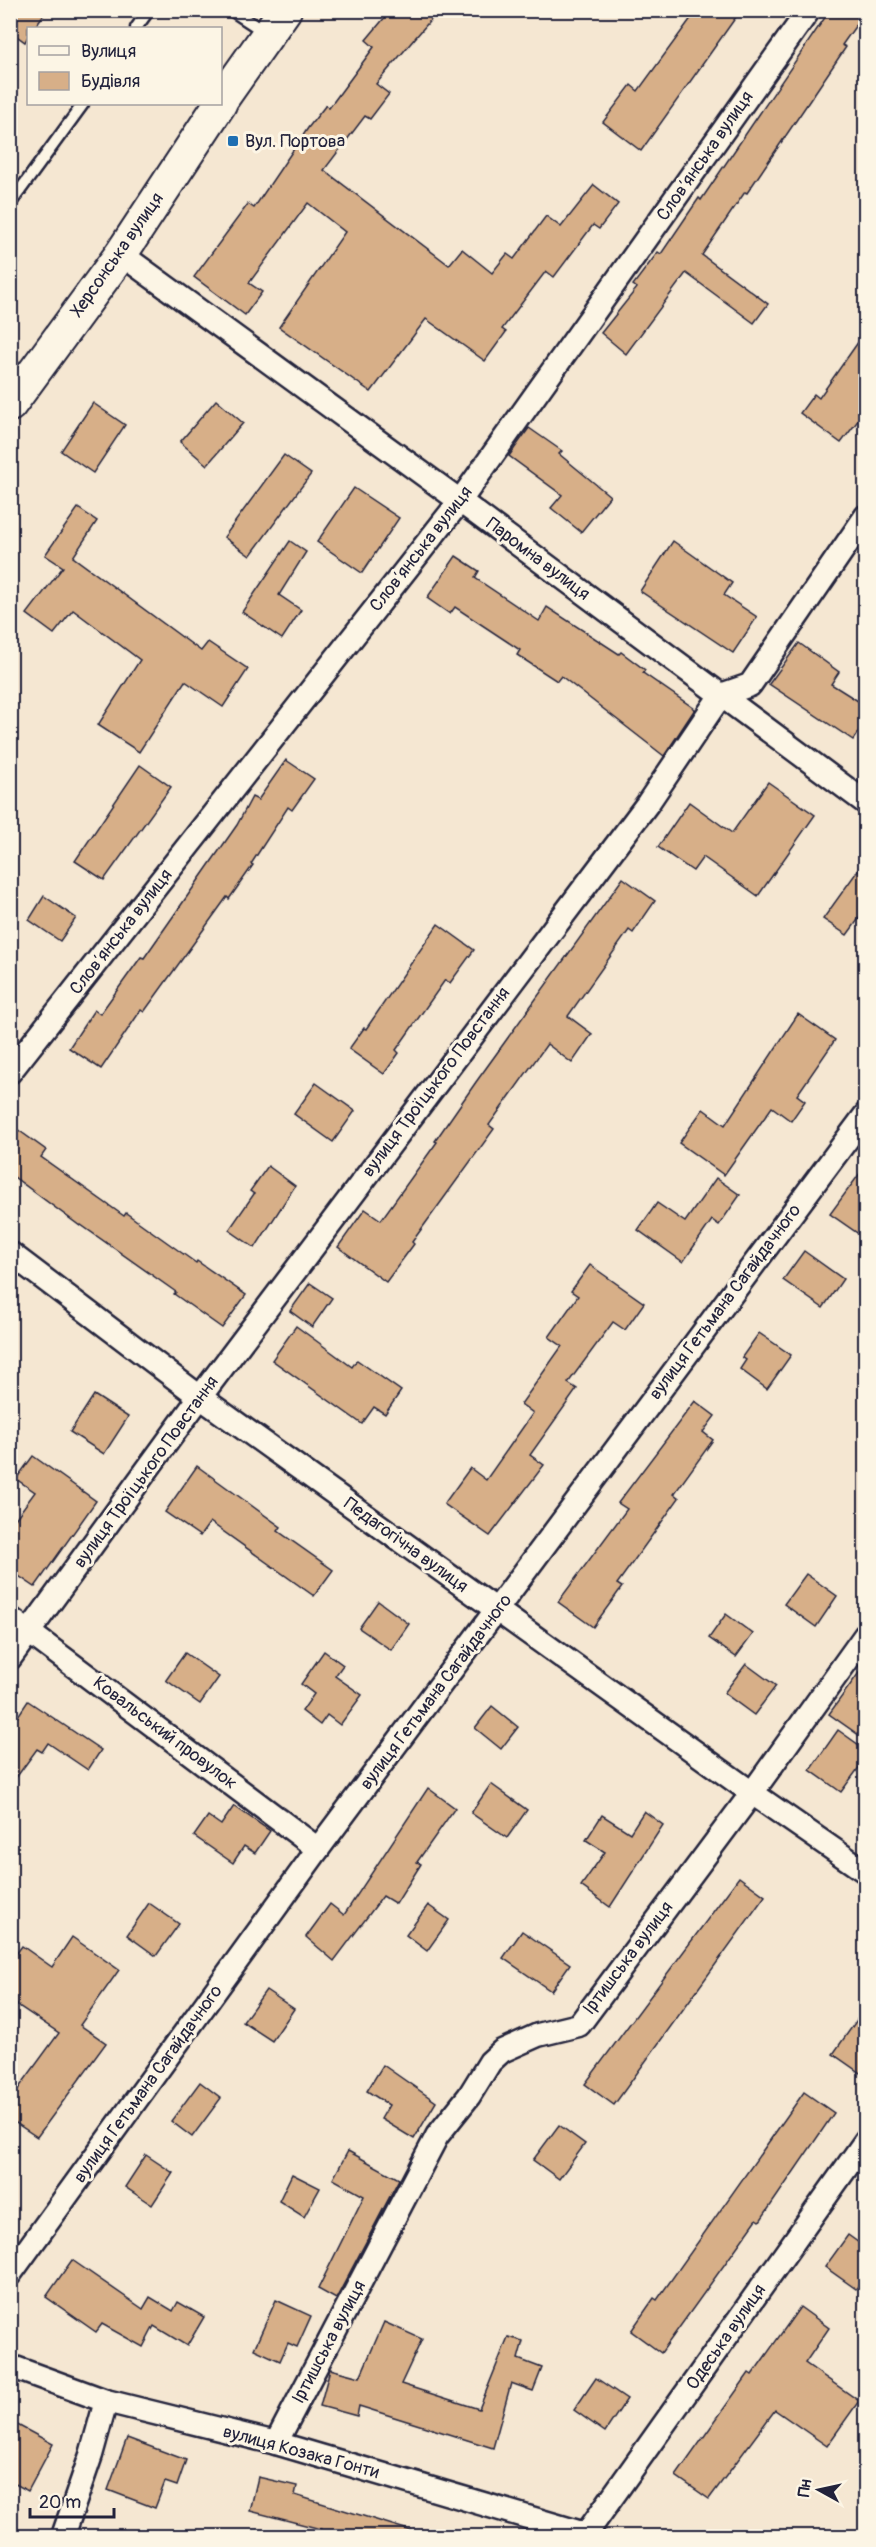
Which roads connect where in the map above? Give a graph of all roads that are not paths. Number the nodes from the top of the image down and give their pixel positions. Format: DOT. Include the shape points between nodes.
graph roads {
  1 [pos="149,10"];
  2 [pos="809,10"];
  3 [pos="232,11"];
  4 [pos="277,22"];
  5 [pos="137,27"];
  6 [pos="222,100"];
  7 [pos="82,105"];
  8 [pos="219,105"];
  9 [pos="10,204"];
  10 [pos="121,254"];
  11 [pos="10,405"];
  12 [pos="460,501"];
  13 [pos="866,516"];
  14 [pos="721,695"];
  15 [pos="866,803"];
  16 [pos="10,1072"];
  17 [pos="866,1114"];
  18 [pos="10,1253"];
  19 [pos="200,1397"];
  20 [pos="497,1610"];
  21 [pos="10,1618"];
  22 [pos="30,1632"];
  23 [pos="866,1634"];
  24 [pos="10,1658"];
  25 [pos="752,1793"];
  26 [pos="318,1849"];
  27 [pos="866,1872"];
  28 [pos="866,2140"];
  29 [pos="10,2274"];
  30 [pos="10,2366"];
  31 [pos="106,2401"];
  32 [pos="276,2443"];
  33 [pos="589,2535"];
  34 [pos="63,2536"];
  1 -- 5 [label="lane"];
  2 -- 12 [label="street, Словʼянська вулиця"];
  3 -- 4 [label="lane"];
  4 -- 6 [label="main road, Херсонська вулиця"];
  7 -- 9 [label="lane"];
  8 -- 10 [label="main road, Херсонська вулиця"];
  10 -- 11 [label="main road, Херсонська вулиця"];
  10 -- 12 [label="street, Паромна вулиця"];
  12 -- 14 [label="street, Паромна вулиця"];
  12 -- 16 [label="street, Словʼянська вулиця"];
  13 -- 14 [label="street" via="750,685"];
  14 -- 15 [label="street, Паромна вулиця"];
  14 -- 19 [label="street, вулиця Троїцького Повстання" via="648,803"];
  17 -- 20 [label="street, вулиця Гетьмана Сагайдачного"];
  18 -- 19 [label="street, Педагогічна вулиця"];
  19 -- 20 [label="street, Педагогічна вулиця"];
  19 -- 22 [label="street, вулиця Троїцького Повстання"];
  20 -- 25 [label="street, Педагогічна вулиця"];
  20 -- 26 [label="street, вулиця Гетьмана Сагайдачного"];
  21 -- 22 [label="street, Ковальський провулок"];
  22 -- 24 [label="street, вулиця Троїцького Повстання"];
  22 -- 26 [label="street, Ковальський провулок"];
  23 -- 25 [label="street, Іртишська вулиця"];
  25 -- 27 [label="street, Педагогічна вулиця"];
  25 -- 32 [label="street, Іртишська вулиця" via="579,2025 538,2035 501,2051 490,2062 437,2136"];
  26 -- 29 [label="street, вулиця Гетьмана Сагайдачного"];
  28 -- 33 [label="street, Одеська вулиця"];
  30 -- 31 [label="street, вулиця Козака Гонти"];
  31 -- 32 [label="street, вулиця Козака Гонти"];
  31 -- 34 [label="street"];
  32 -- 33 [label="street, вулиця Козака Гонти"];
}
